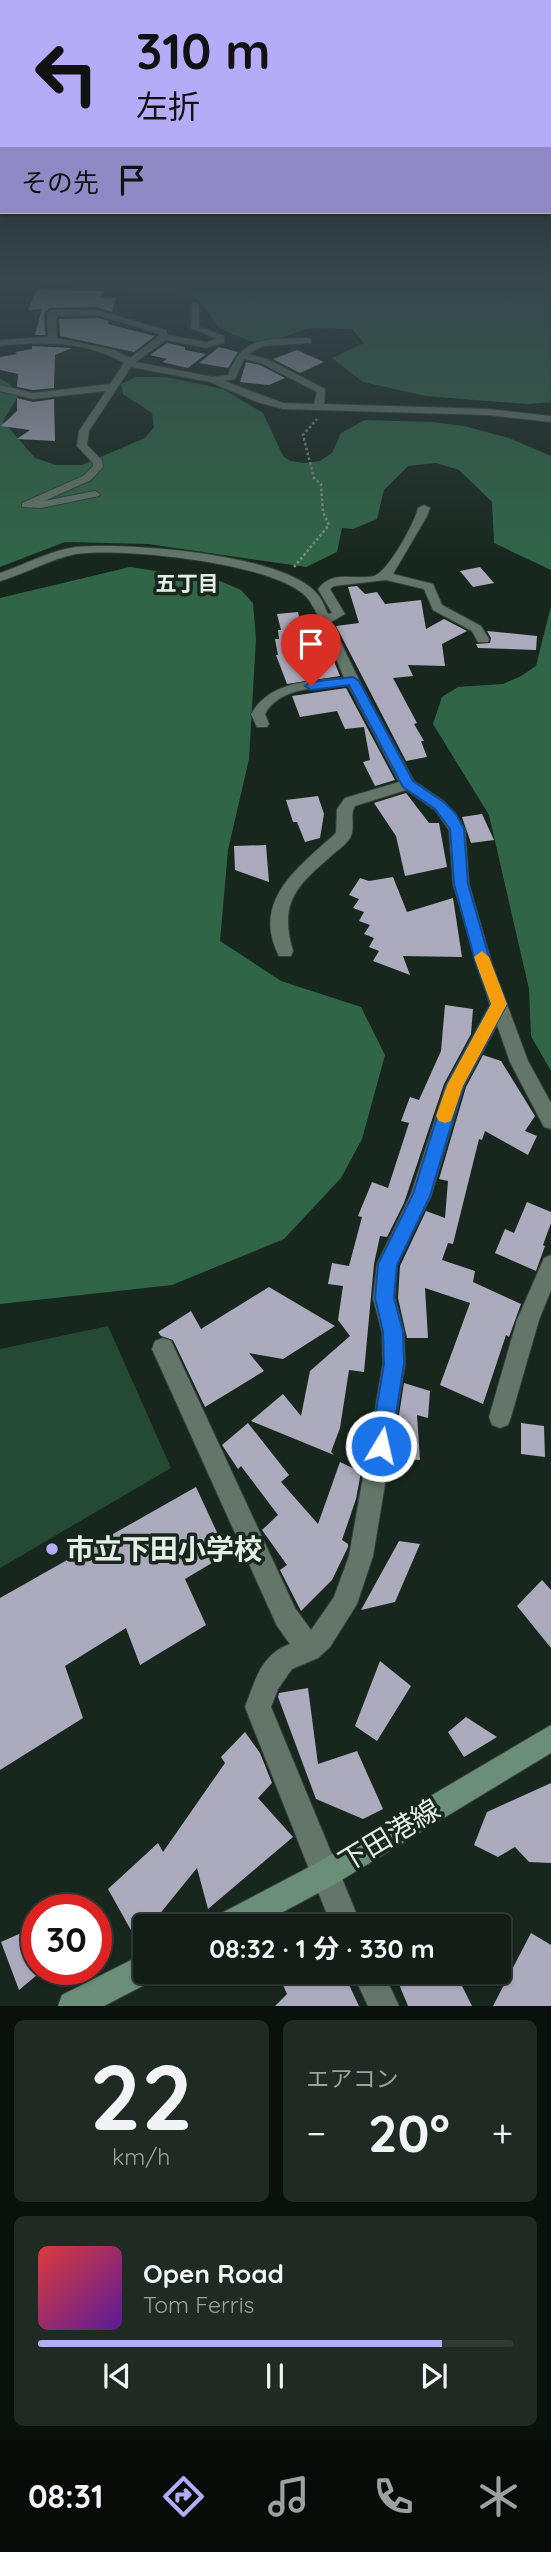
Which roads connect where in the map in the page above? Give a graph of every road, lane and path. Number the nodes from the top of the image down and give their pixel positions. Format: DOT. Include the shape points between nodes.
graph roads {
  1 [pos="121,375"];
  2 [pos="190,375"];
  3 [pos="233,375"];
  4 [pos="291,375"];
  5 [pos="213,380"];
  6 [pos="112,387"];
  7 [pos="0,388"];
  8 [pos="318,407"];
  9 [pos="551,419"];
  10 [pos="95,494"];
  11 [pos="424,508"];
  12 [pos="385,576"];
  13 [pos="0,577"];
  14 [pos="297,584"];
  15 [pos="325,620"];
  16 [pos="483,639"];
  17 [pos="353,681"];
  18 [pos="262,724"];
  19 [pos="408,784"];
  20 [pos="285,951"];
  21 [pos="499,1004"];
  22 [pos="551,1121"];
  23 [pos="551,1265"];
  24 [pos="163,1349"];
  25 [pos="500,1417"];
  26 [pos="309,1648"];
  27 [pos="551,1738"];
  28 [pos="325,1874"];
  29 [pos="249,1914"];
  30 [pos="342,1914"];
  31 [pos="133,1974"];
  32 [pos="373,1984"];
  33 [pos="73,2006"];
  34 [pos="384,2006"];
  1 -- 6 [label="street"];
  2 -- 5 [label="street"];
  3 -- 5 [label="street"];
  4 -- 8 [label="street" via="323,391"];
  5 -- 8 [label="street" via="269,403"];
  6 -- 7 [label="street" via="33,396"];
  6 -- 10 [label="street" via="82,439 98,467 88,478 26,505"];
  8 -- 9 [label="street" via="488,412"];
  8 -- 14 [label="path" via="316,422 303,435 314,478 321,484 329,525 293,569"];
  11 -- 12 [label="street"];
  12 -- 15 [label="street" via="327,585 324,589 339,614"];
  12 -- 16 [label="street" via="429,587 437,607 477,629"];
  13 -- 14 [label="street" via="51,557 97,548 252,565"];
  14 -- 15 [label="street" via="313,596"];
  15 -- 17 [label="street"];
  17 -- 18 [label="street" via="277,693 260,706"];
  17 -- 19 [label="street"];
  19 -- 20 [label="street" via="350,802 345,808 344,835 306,868 283,897 276,919"];
  19 -- 21 [label="street" via="440,806 457,829 461,884"];
  21 -- 22 [label="street" via="519,1062"];
  21 -- 26 [label="street" via="455,1085 421,1196 387,1264 384,1298 393,1332 394,1364 361,1556 344,1604"];
  23 -- 25 [label="street" via="528,1320"];
  24 -- 26 [label="street" via="286,1617"];
  26 -- 28 [label="street" via="284,1659 268,1681 258,1707"];
  27 -- 28 [label="main road, 下田港線"];
  28 -- 29 [label="main road, 下田港線"];
  28 -- 30 [label="street"];
  31 -- 33 [label="main road"];
  32 -- 34 [label="street"];
}
